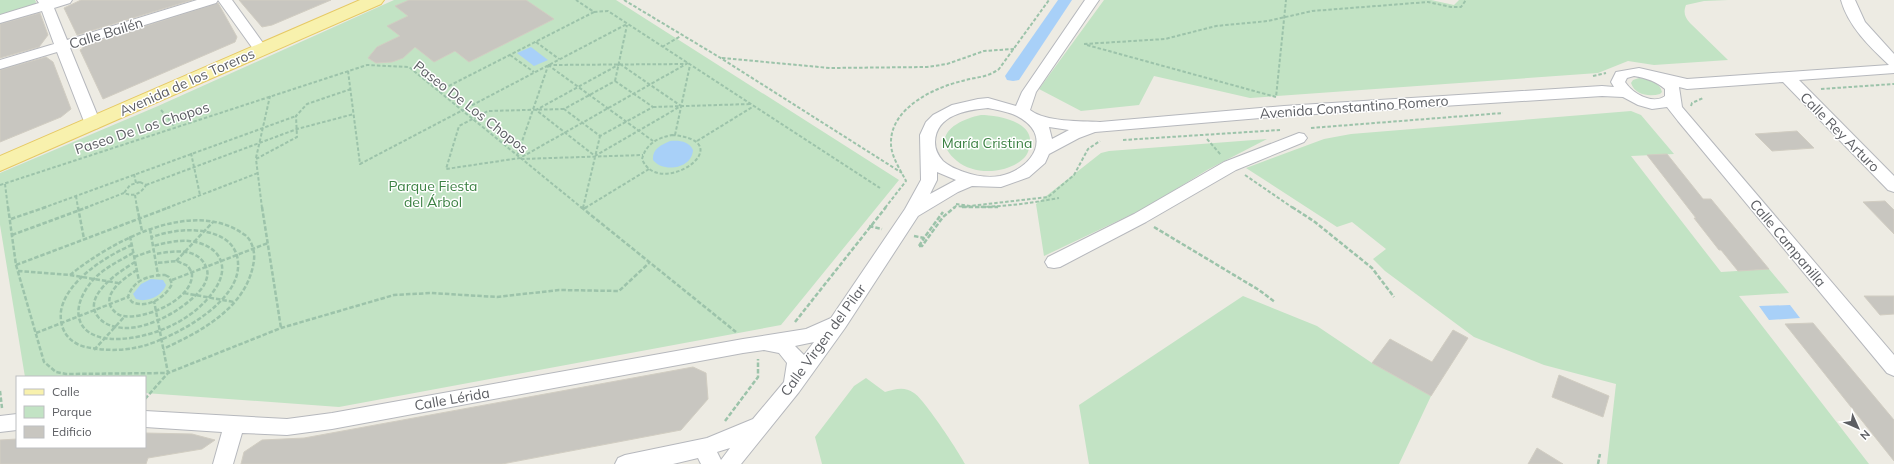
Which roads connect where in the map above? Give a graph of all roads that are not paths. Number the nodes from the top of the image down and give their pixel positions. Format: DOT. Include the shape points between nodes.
graph roads {
  1 [pos="65,0"];
  2 [pos="211,0"];
  3 [pos="224,0"];
  4 [pos="375,0"];
  5 [pos="1092,0"];
  6 [pos="1848,0"];
  7 [pos="46,3"];
  8 [pos="0,19"];
  9 [pos="61,46"];
  10 [pos="261,50"];
  11 [pos="1894,62"];
  12 [pos="0,65"];
  13 [pos="1894,69"];
  14 [pos="1787,77"];
  15 [pos="1661,79"];
  16 [pos="1688,84"];
  17 [pos="1618,89"];
  18 [pos="1673,95"];
  19 [pos="1651,103"];
  20 [pos="1680,115"];
  21 [pos="1028,116"];
  22 [pos="93,124"];
  23 [pos="1299,132"];
  24 [pos="1101,134"];
  25 [pos="1045,150"];
  26 [pos="928,152"];
  27 [pos="0,164"];
  28 [pos="973,180"];
  29 [pos="1894,186"];
  30 [pos="912,212"];
  31 [pos="1054,262"];
  32 [pos="838,323"];
  33 [pos="757,344"];
  34 [pos="1894,368"];
  35 [pos="792,386"];
  36 [pos="146,419"];
  37 [pos="16,422"];
  38 [pos="762,422"];
  39 [pos="0,424"];
  40 [pos="234,424"];
  41 [pos="707,457"];
  42 [pos="223,464"];
  43 [pos="625,464"];
  44 [pos="728,464"];
  1 -- 7 [label="street"];
  2 -- 9 [label="street, Calle Bailén"];
  3 -- 10 [label="street"];
  4 -- 10 [label="main road, Avenida de los Toreros"];
  5 -- 21 [label="street" via="1029,92"];
  6 -- 11 [label="street" via="1852,13"];
  7 -- 8 [label="street"];
  7 -- 9 [label="street"];
  9 -- 12 [label="street, Calle Bailén"];
  9 -- 22 [label="street"];
  10 -- 22 [label="main road, Avenida de los Toreros"];
  13 -- 14 [label="street"];
  14 -- 16 [label="street"];
  14 -- 29 [label="street, Calle Rey Arturo"];
  15 -- 16 [label="street"];
  15 -- 17 [label="street" via="1634,72 1622,76"];
  15 -- 18 [label="street" via="1672,88"];
  16 -- 18 [label="street"];
  17 -- 19 [label="street, Calle Campanilla" via="1641,101"];
  17 -- 24 [label="street, Avenida Constantino Romero" via="1284,111"];
  18 -- 19 [label="street" via="1668,102"];
  18 -- 20 [label="street, Calle Campanilla"];
  19 -- 20 [label="street, Calle Campanilla"];
  20 -- 34 [label="street, Calle Campanilla"];
  21 -- 24 [label="street, Avenida Constantino Romero"];
  21 -- 25 [label="street" via="1045,134"];
  21 -- 26 [label="street" via="1006,105 988,103 970,104 954,109 930,127 926,139"];
  22 -- 27 [label="main road, Avenida de los Toreros"];
  23 -- 31 [label="street" via="1230,166 1140,218"];
  24 -- 25 [label="street, Avenida Constantino Romero" via="1074,134"];
  25 -- 28 [label="street" via="1033,168 1018,176 1001,181"];
  26 -- 28 [label="street" via="934,161 953,175"];
  26 -- 30 [label="street, Calle Virgen del Pilar" via="929,180"];
  28 -- 30 [label="street, Calle Virgen del Pilar" via="952,188"];
  30 -- 32 [label="street, Calle Virgen del Pilar"];
  32 -- 33 [label="street, Calle Lérida" via="809,336"];
  32 -- 35 [label="street, Calle Virgen del Pilar"];
  33 -- 35 [label="street, Calle Lérida" via="784,346 793,355 797,361"];
  33 -- 40 [label="street, Calle Lérida" via="332,421 287,427"];
  35 -- 38 [label="street, Calle Virgen del Pilar"];
  36 -- 40 [label="street, Calle Lérida"];
  37 -- 39 [label="street"];
  38 -- 41 [label="street"];
  38 -- 44 [label="street, Calle Virgen del Pilar"];
  40 -- 42 [label="street"];
  41 -- 43 [label="street"];
}
